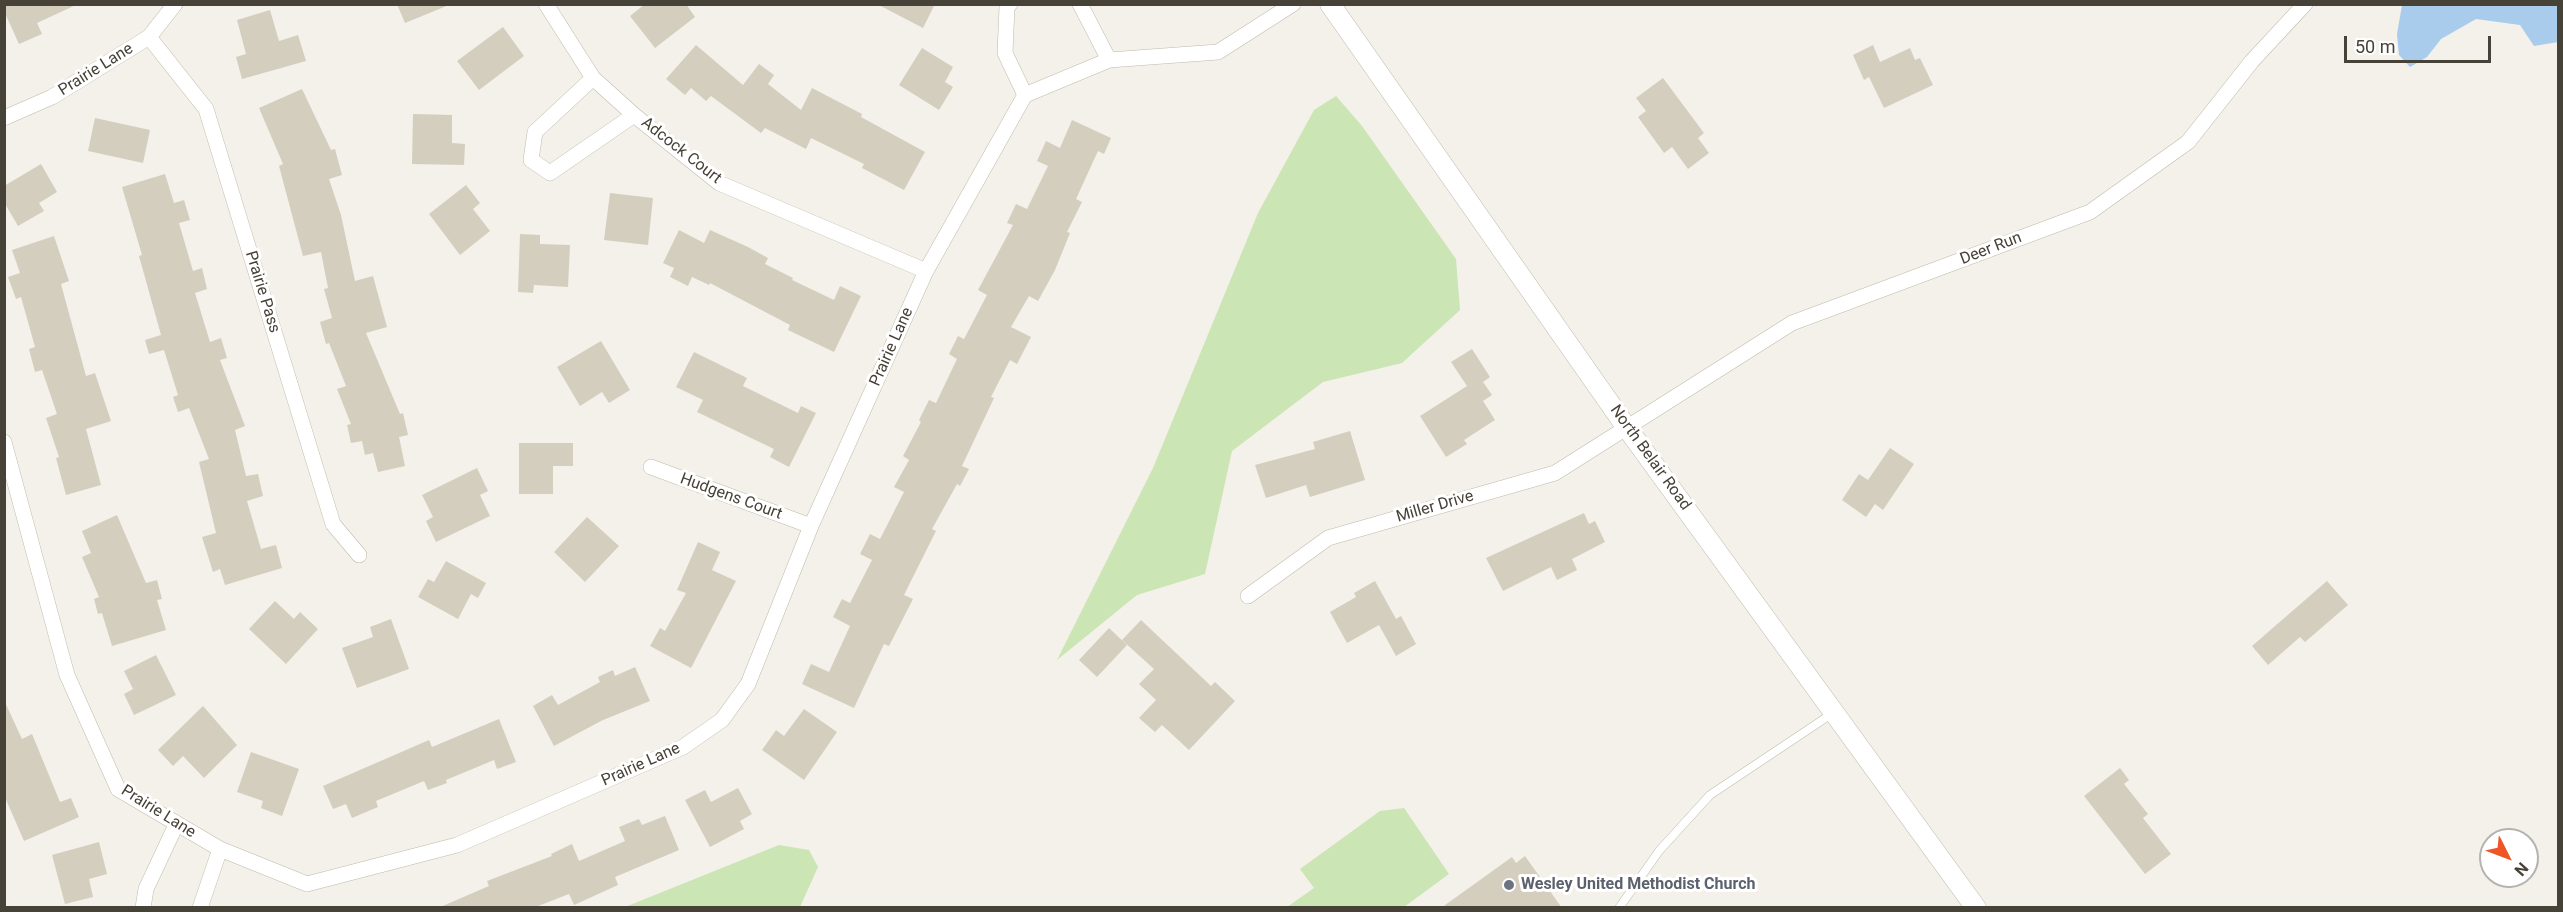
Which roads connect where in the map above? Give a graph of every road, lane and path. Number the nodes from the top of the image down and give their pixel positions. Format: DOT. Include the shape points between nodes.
graph roads {
  1 [pos="175,4"];
  2 [pos="546,4"];
  3 [pos="1010,4"];
  4 [pos="1080,4"];
  5 [pos="1293,4"];
  6 [pos="1330,4"];
  7 [pos="2305,4"];
  8 [pos="149,37"];
  9 [pos="1109,60"];
  10 [pos="593,78"];
  11 [pos="1025,95"];
  12 [pos="634,115"];
  13 [pos="4,118"];
  14 [pos="926,271"];
  15 [pos="1627,428"];
  16 [pos="4,442"];
  17 [pos="651,467"];
  18 [pos="811,526"];
  19 [pos="359,555"];
  20 [pos="1248,596"];
  21 [pos="1834,712"];
  22 [pos="176,825"];
  23 [pos="220,849"];
  24 [pos="143,908"];
  25 [pos="200,908"];
  26 [pos="1619,908"];
  27 [pos="1976,908"];
  1 -- 8 [label="street, Prairie Lane"];
  2 -- 10 [label="street, Adcock Court"];
  3 -- 11 [label="street" via="1006,7 1005,53"];
  4 -- 9 [label="street"];
  5 -- 9 [label="street" via="1218,52"];
  6 -- 15 [label="street, North Belair Road"];
  7 -- 15 [label="street, Deer Run" via="2252,61 2188,142 2090,212 1792,323"];
  8 -- 13 [label="street, Prairie Lane" via="52,97"];
  8 -- 19 [label="street, Prairie Pass" via="206,109 333,524"];
  9 -- 11 [label="street"];
  10 -- 12 [label="street, Adcock Court"];
  10 -- 12 [label="street" via="535,132 531,160 550,173"];
  11 -- 14 [label="street, Prairie Lane"];
  12 -- 14 [label="street, Adcock Court" via="719,183"];
  14 -- 18 [label="street, Prairie Lane"];
  15 -- 20 [label="street, Miller Drive" via="1555,473 1328,538"];
  15 -- 21 [label="street, North Belair Road"];
  16 -- 22 [label="street, Prairie Lane" via="67,675 118,789"];
  17 -- 18 [label="street, Hudgens Court"];
  18 -- 23 [label="street, Prairie Lane" via="748,684 722,720 682,747 457,845 308,884"];
  21 -- 26 [label="lane" via="1710,795 1659,851"];
  21 -- 27 [label="street, North Belair Road"];
  22 -- 23 [label="street, Prairie Lane"];
  22 -- 24 [label="street" via="146,889"];
  23 -- 25 [label="street"];
}
